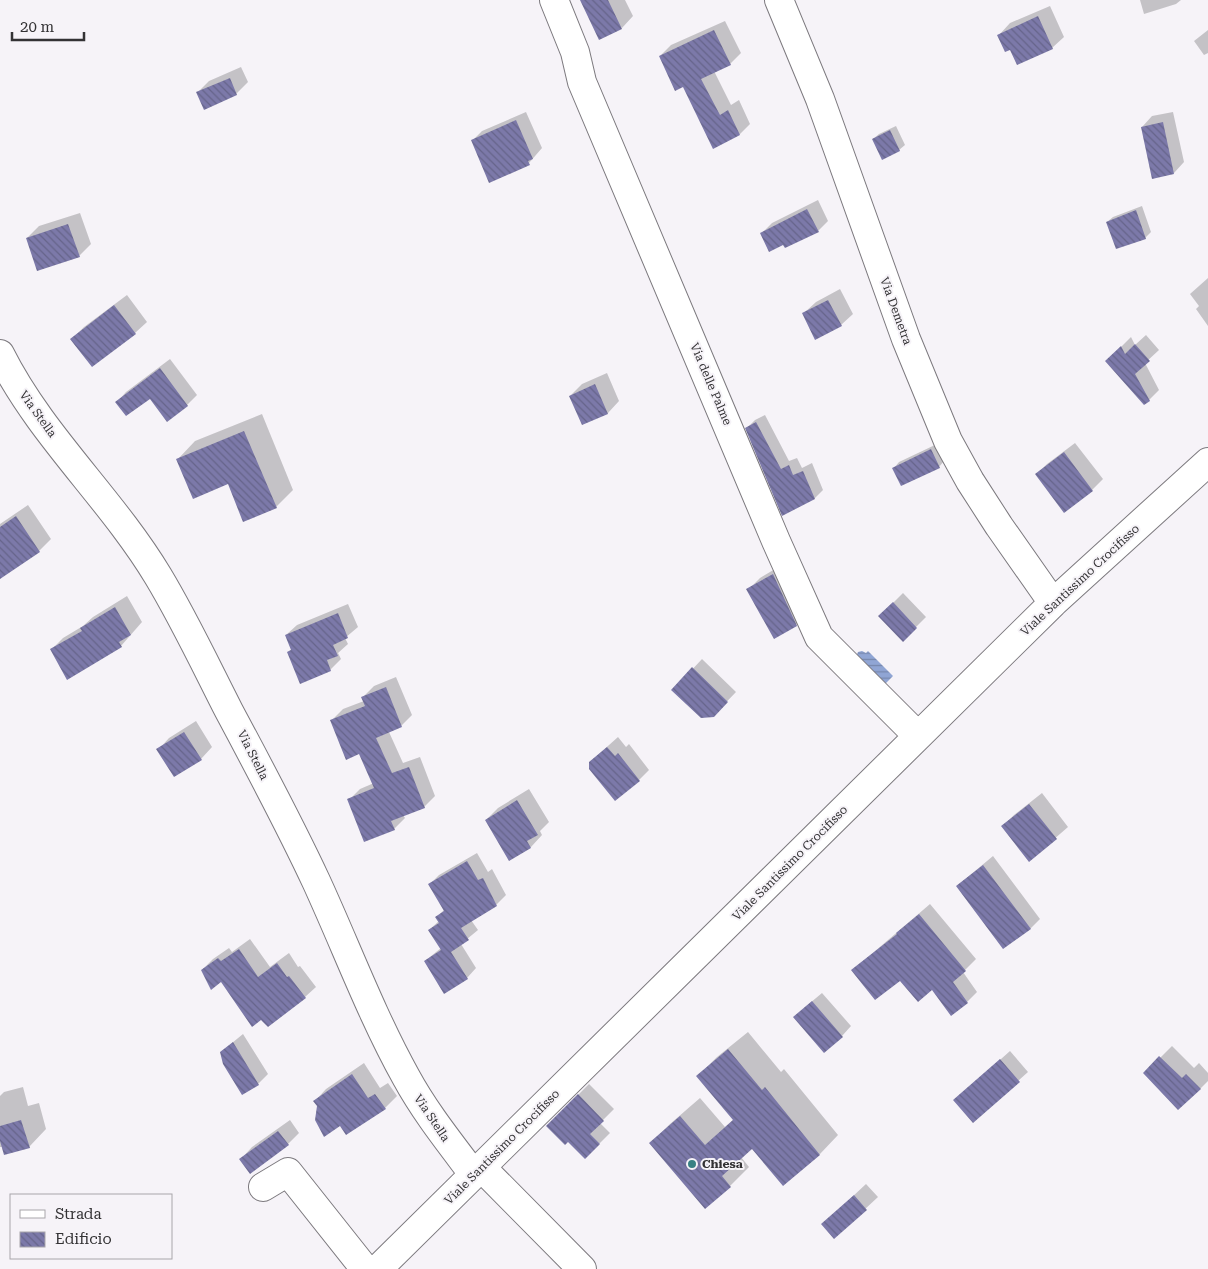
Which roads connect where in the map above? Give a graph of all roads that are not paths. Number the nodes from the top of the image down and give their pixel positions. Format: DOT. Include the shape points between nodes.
graph roads {
  1 [pos="554,0"];
  2 [pos="778,0"];
  3 [pos="0,354"];
  4 [pos="1208,462"];
  5 [pos="1053,603"];
  6 [pos="918,736"];
  7 [pos="478,1171"];
  8 [pos="263,1187"];
  9 [pos="384,1266"];
  10 [pos="582,1269"];
  1 -- 6 [label="street, Via delle Palme" via="575,52 582,82 819,637"];
  2 -- 5 [label="street, Via Demetra" via="820,99 906,339 948,441 999,526"];
  3 -- 7 [label="street, Via Stella" via="38,416 128,532 157,575 316,880 406,1078 437,1127"];
  4 -- 5 [label="street, Viale Santissimo Crocifisso"];
  5 -- 6 [label="street, Viale Santissimo Crocifisso"];
  6 -- 7 [label="street, Viale Santissimo Crocifisso"];
  7 -- 9 [label="street, Viale Santissimo Crocifisso"];
  7 -- 10 [label="street, Via Stella"];
  8 -- 9 [label="street" via="288,1172"];
}
